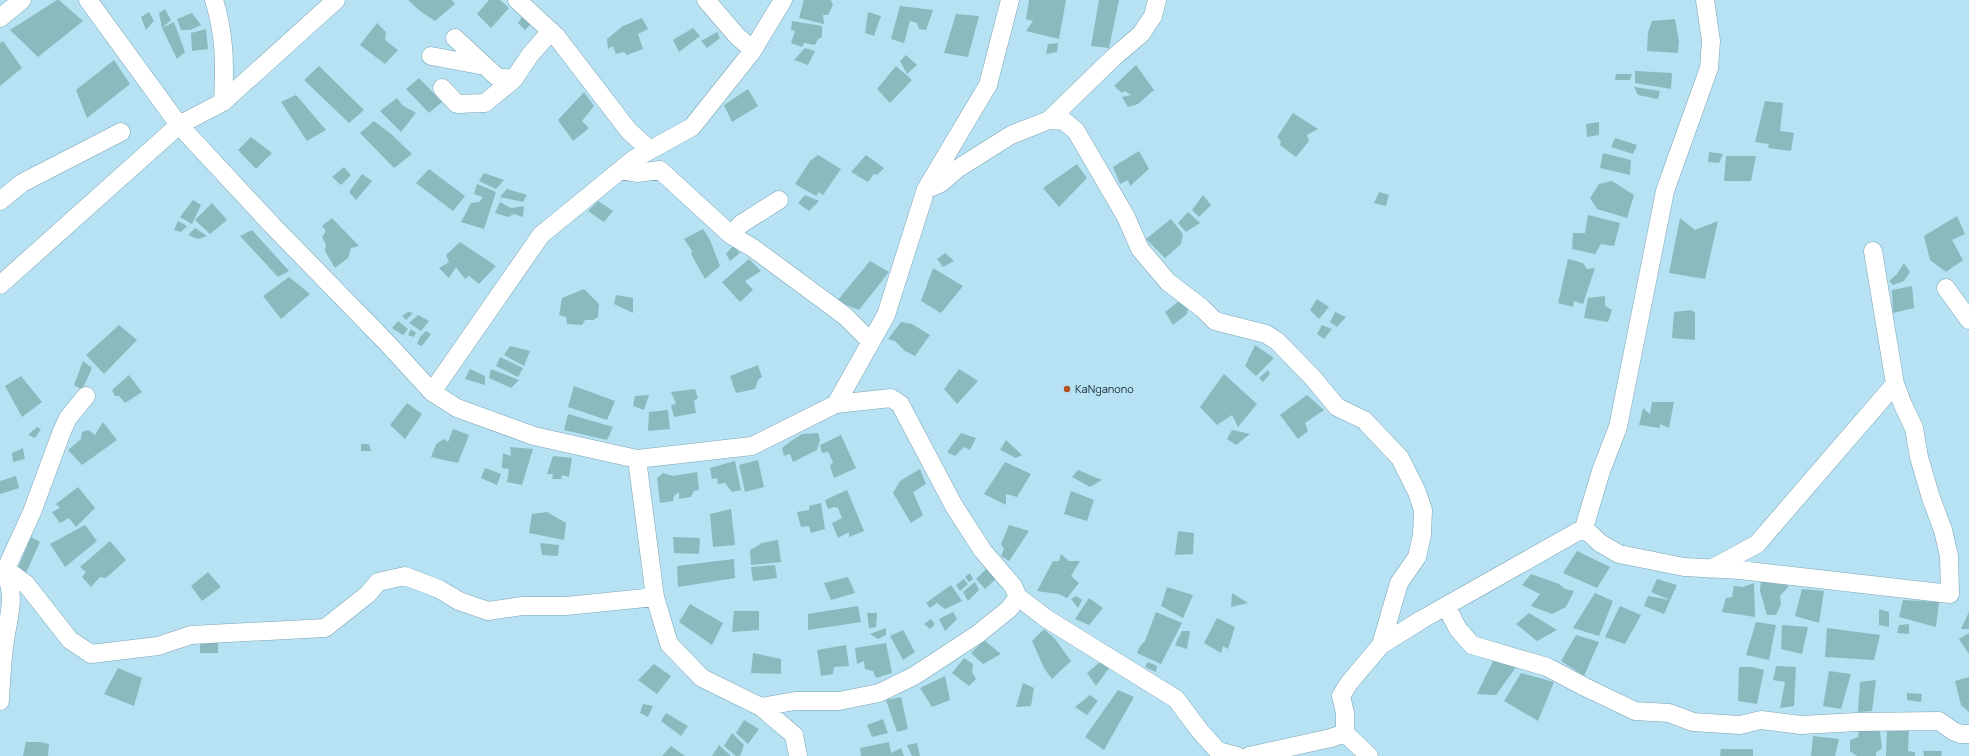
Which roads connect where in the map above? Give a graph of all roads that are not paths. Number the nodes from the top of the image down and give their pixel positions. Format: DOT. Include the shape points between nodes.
graph roads {
  1 [pos="22,0"];
  2 [pos="88,0"];
  3 [pos="214,0"];
  4 [pos="336,0"];
  5 [pos="517,0"];
  6 [pos="706,0"];
  7 [pos="783,0"];
  8 [pos="1010,0"];
  9 [pos="1157,0"];
  10 [pos="1705,0"];
  11 [pos="0,18"];
  12 [pos="551,32"];
  13 [pos="454,38"];
  14 [pos="753,50"];
  15 [pos="432,56"];
  16 [pos="486,66"];
  17 [pos="514,79"];
  18 [pos="442,88"];
  19 [pos="223,102"];
  20 [pos="1049,120"];
  21 [pos="179,125"];
  22 [pos="121,132"];
  23 [pos="650,150"];
  24 [pos="620,170"];
  25 [pos="926,189"];
  26 [pos="779,200"];
  27 [pos="0,201"];
  28 [pos="731,235"];
  29 [pos="1873,251"];
  30 [pos="0,285"];
  31 [pos="1946,288"];
  32 [pos="1969,320"];
  33 [pos="871,342"];
  34 [pos="1895,384"];
  35 [pos="432,392"];
  36 [pos="86,396"];
  37 [pos="836,404"];
  38 [pos="636,459"];
  39 [pos="1584,528"];
  40 [pos="1711,568"];
  41 [pos="3,570"];
  42 [pos="655,597"];
  43 [pos="1018,597"];
  44 [pos="1446,606"];
  45 [pos="1381,645"];
  46 [pos="0,701"];
  47 [pos="761,706"];
  48 [pos="1345,733"];
  49 [pos="1969,734"];
  50 [pos="798,756"];
  51 [pos="1237,756"];
  52 [pos="1249,756"];
  53 [pos="1368,756"];
  1 -- 11 [label="street"];
  2 -- 21 [label="street"];
  3 -- 19 [label="street" via="220,21 225,59"];
  4 -- 19 [label="street"];
  5 -- 12 [label="street"];
  6 -- 14 [label="street" via="737,36"];
  7 -- 14 [label="street"];
  8 -- 25 [label="street" via="988,85"];
  9 -- 20 [label="street" via="1153,16 1141,34"];
  10 -- 39 [label="street" via="1711,41 1708,68 1665,191 1618,427 1601,470"];
  12 -- 17 [label="street" via="530,55"];
  12 -- 23 [label="street" via="629,131"];
  13 -- 16 [label="street"];
  14 -- 23 [label="street" via="692,127"];
  15 -- 16 [label="street"];
  16 -- 17 [label="street" via="498,77"];
  17 -- 18 [label="street" via="485,102 458,104"];
  19 -- 21 [label="street"];
  20 -- 25 [label="street" via="1011,135 941,183"];
  20 -- 45 [label="street" via="1064,121 1076,131 1126,217 1140,250 1168,282 1215,321 1266,334 1277,341 1337,407 1364,420 1400,458 1423,510 1422,535 1417,557 1399,583"];
  21 -- 30 [label="street"];
  21 -- 35 [label="street"];
  22 -- 27 [label="street" via="22,183"];
  23 -- 24 [label="street"];
  24 -- 28 [label="street" via="636,173 660,170"];
  24 -- 35 [label="street" via="541,234"];
  25 -- 33 [label="street" via="886,315"];
  26 -- 28 [label="street" via="741,224"];
  28 -- 33 [label="street" via="753,248 845,316"];
  29 -- 34 [label="street"];
  31 -- 32 [label="street"];
  33 -- 37 [label="street"];
  34 -- 40 [label="street" via="1757,544"];
  34 -- 40 [label="street" via="1914,428 1919,458 1943,530 1949,556 1950,594"];
  35 -- 38 [label="street" via="457,408 534,436"];
  36 -- 41 [label="street" via="68,418 62,430 32,512"];
  37 -- 38 [label="street" via="752,446"];
  37 -- 43 [label="street" via="891,398 900,404 954,506 983,551 1013,586"];
  38 -- 42 [label="street"];
  39 -- 40 [label="street" via="1600,543 1619,554 1684,567"];
  39 -- 44 [label="street"];
  41 -- 42 [label="street" via="26,584 70,640 91,654 158,646 191,636 325,628 368,594 378,582 405,576 439,589 459,601 488,611 522,606 566,606"];
  41 -- 46 [label="street" via="10,582 12,603 5,640"];
  42 -- 47 [label="street" via="669,644 702,678"];
  43 -- 47 [label="street" via="1009,609 978,634 914,676 879,694 839,701 794,701"];
  43 -- 51 [label="street" via="1047,619 1176,699 1218,751"];
  44 -- 45 [label="street"];
  44 -- 49 [label="street" via="1458,629 1472,645 1547,666 1635,711 1669,713 1693,722 1740,725 1761,720 1801,724 1939,721 1953,731"];
  45 -- 48 [label="street" via="1341,696 1345,713"];
  47 -- 50 [label="street" via="794,735"];
  48 -- 52 [label="street"];
  48 -- 53 [label="street"];
}
